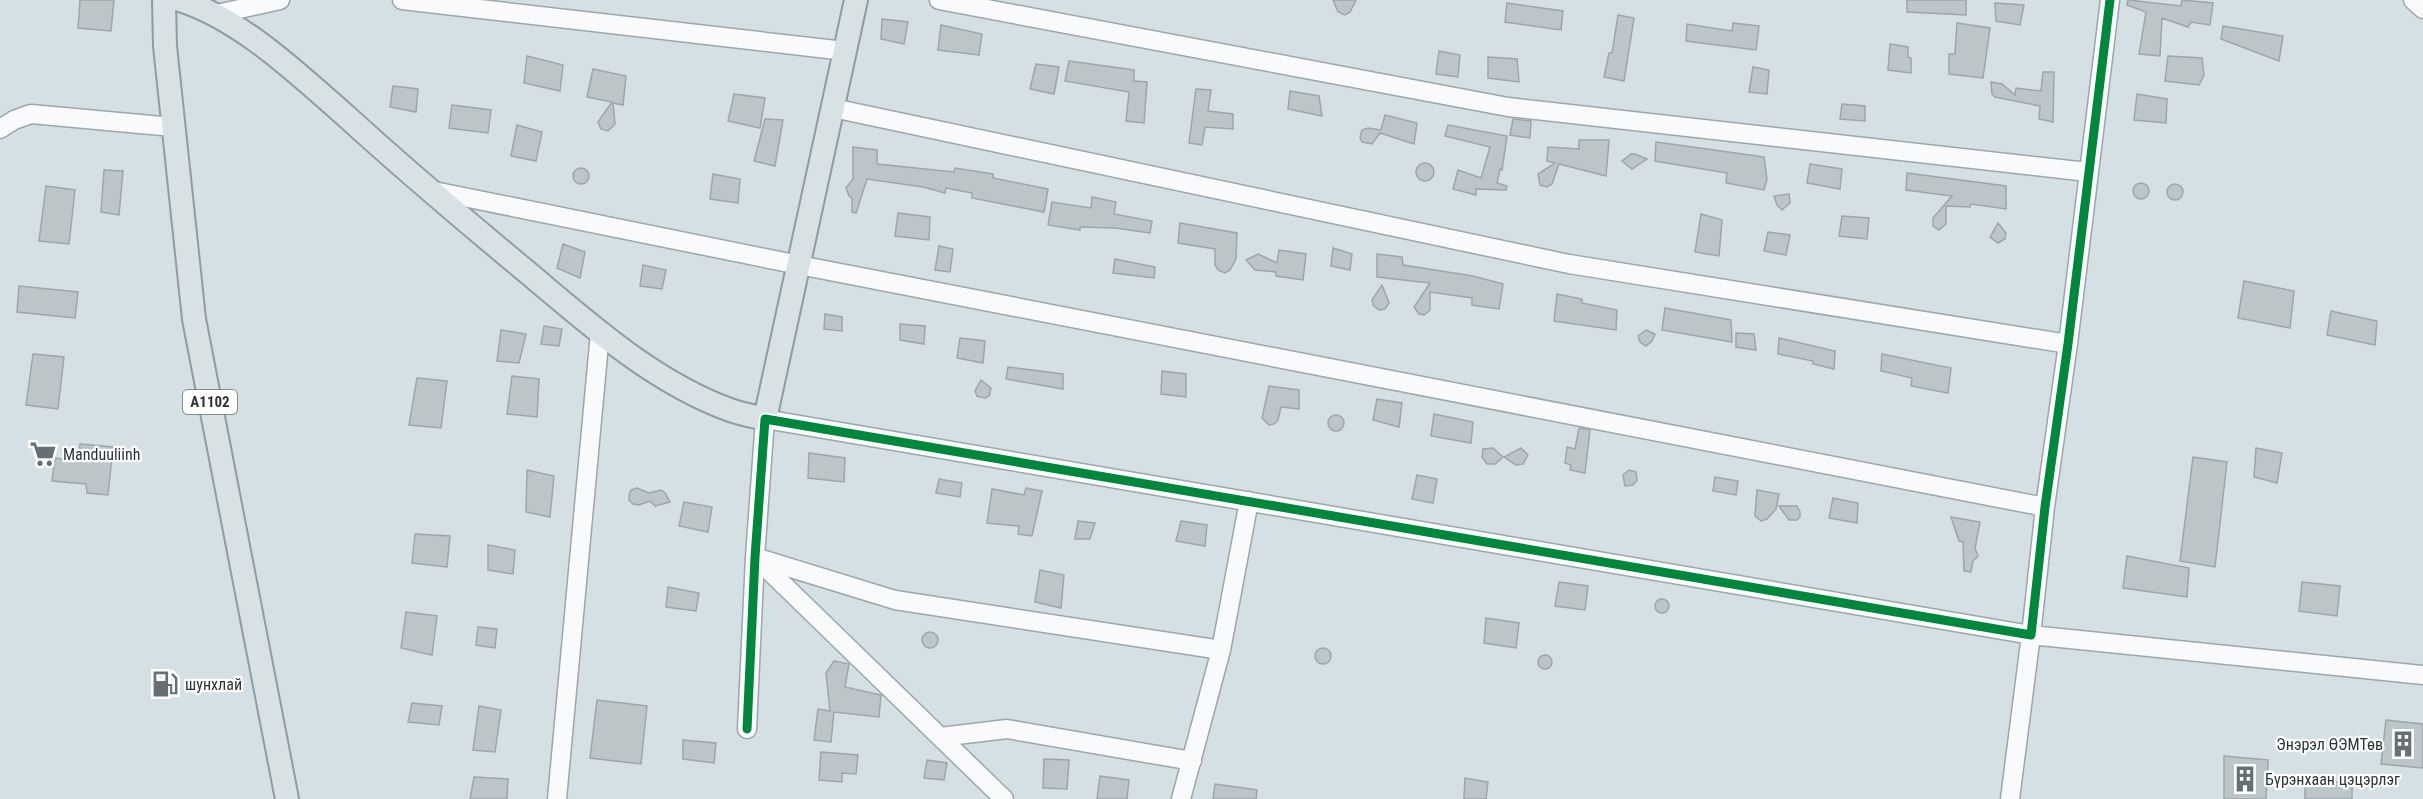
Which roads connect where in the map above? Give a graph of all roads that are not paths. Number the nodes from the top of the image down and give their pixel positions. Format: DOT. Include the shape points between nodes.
graph roads {
  1 [pos="164,0"];
  2 [pos="180,0"];
  3 [pos="280,0"];
  4 [pos="402,0"];
  5 [pos="856,0"];
  6 [pos="939,0"];
  7 [pos="2110,0"];
  8 [pos="2413,0"];
  9 [pos="2423,9"];
  10 [pos="217,14"];
  11 [pos="845,51"];
  12 [pos="833,108"];
  13 [pos="173,127"];
  14 [pos="0,129"];
  15 [pos="2088,172"];
  16 [pos="428,190"];
  17 [pos="799,265"];
  18 [pos="600,333"];
  19 [pos="2068,344"];
  20 [pos="765,418"];
  21 [pos="1249,501"];
  22 [pos="2045,507"];
  23 [pos="754,557"];
  24 [pos="2031,635"];
  25 [pos="1221,650"];
  26 [pos="2423,675"];
  27 [pos="747,729"];
  28 [pos="940,737"];
  29 [pos="1192,761"];
  30 [pos="286,799"];
  31 [pos="557,799"];
  32 [pos="1004,799"];
  33 [pos="1181,799"];
  34 [pos="2010,799"];
  1 -- 13 [label="main road, A1102"];
  2 -- 10 [label="main road"];
  3 -- 10 [label="street"];
  4 -- 11 [label="street"];
  5 -- 11 [label="main road"];
  6 -- 15 [label="street" via="1508,106"];
  7 -- 15 [label="street"];
  8 -- 9 [label="street"];
  10 -- 16 [label="main road" via="289,66"];
  11 -- 12 [label="main road"];
  12 -- 17 [label="main road"];
  12 -- 19 [label="street" via="1569,264"];
  13 -- 14 [label="street" via="31,114"];
  13 -- 30 [label="main road, A1102" via="194,319"];
  15 -- 19 [label="street"];
  16 -- 17 [label="street"];
  16 -- 18 [label="main road"];
  17 -- 20 [label="main road"];
  17 -- 22 [label="street"];
  18 -- 20 [label="main road" via="698,396 731,411"];
  18 -- 31 [label="street"];
  19 -- 22 [label="street"];
  20 -- 21 [label="street"];
  20 -- 23 [label="street"];
  21 -- 24 [label="street"];
  21 -- 25 [label="street"];
  22 -- 24 [label="street"];
  23 -- 25 [label="street" via="896,600"];
  23 -- 27 [label="street"];
  23 -- 28 [label="street"];
  24 -- 26 [label="street"];
  24 -- 34 [label="street"];
  25 -- 29 [label="street"];
  28 -- 29 [label="street" via="1007,729"];
  28 -- 32 [label="street"];
  29 -- 33 [label="street"];
}
